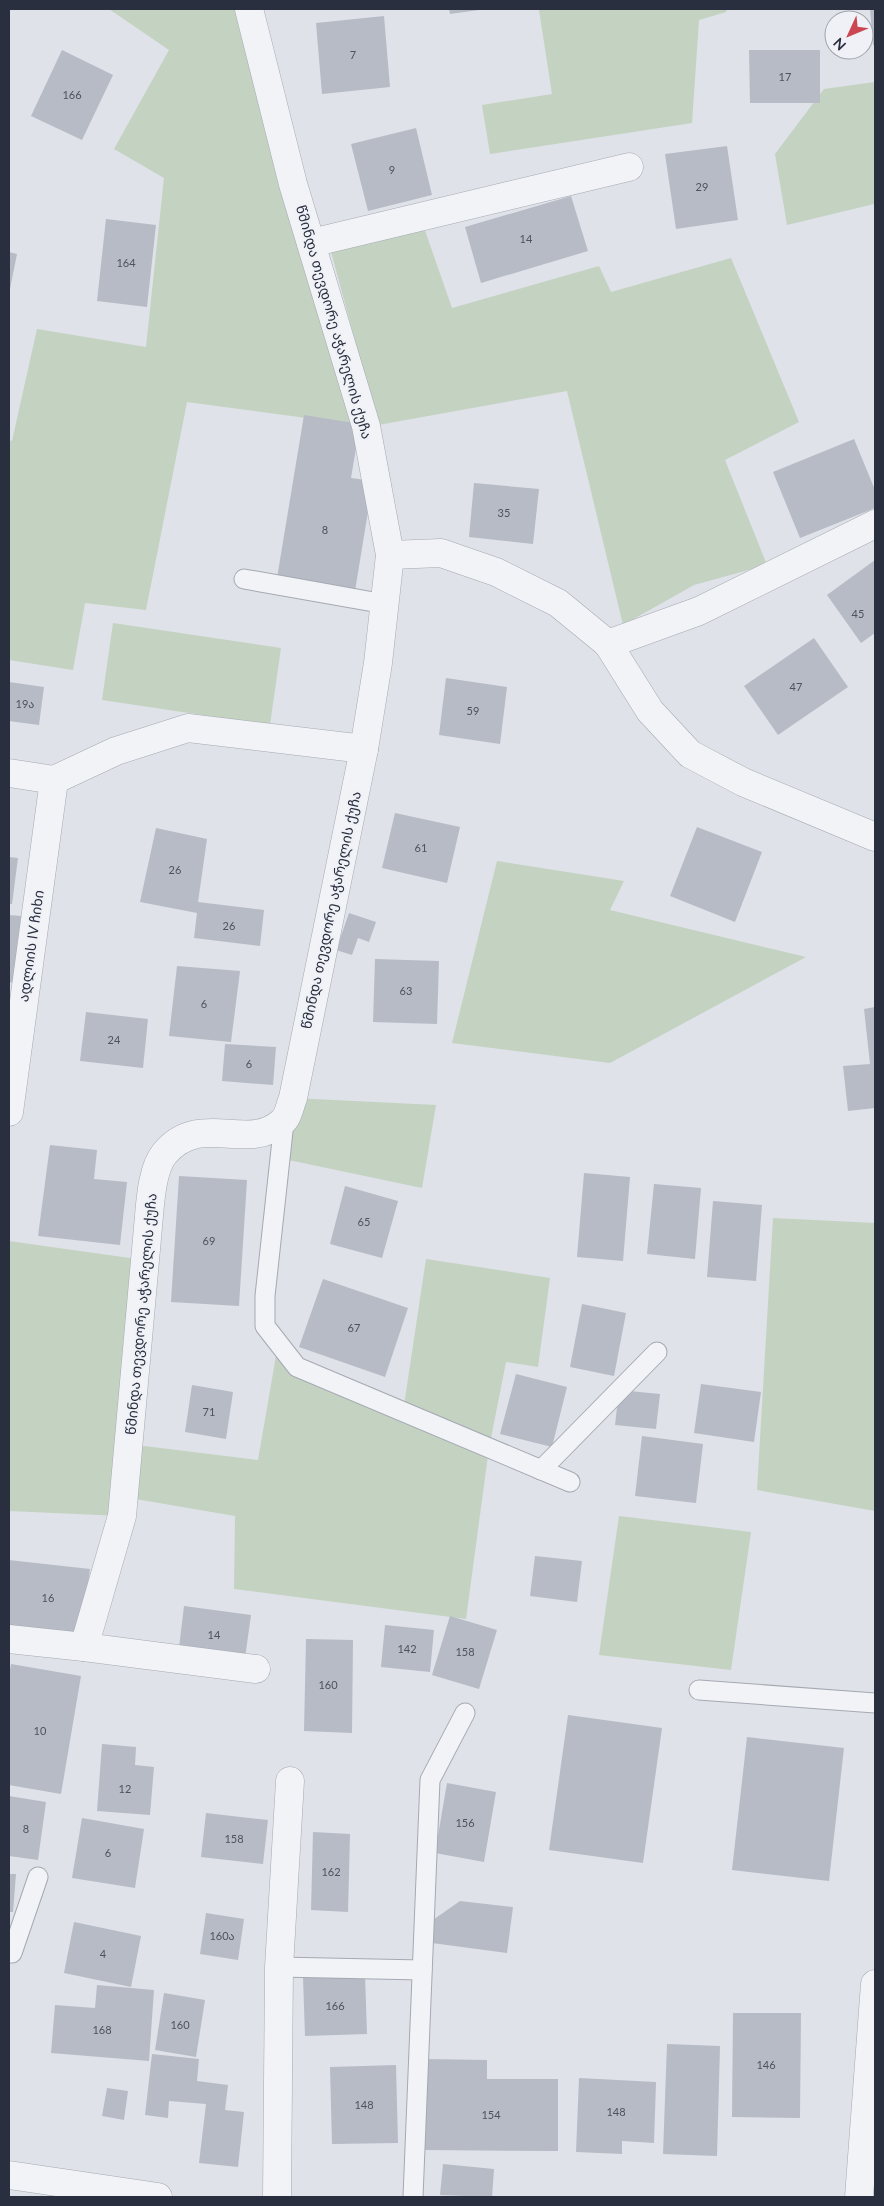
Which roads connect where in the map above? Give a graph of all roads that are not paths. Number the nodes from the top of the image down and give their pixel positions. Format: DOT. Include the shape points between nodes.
graph roads {
  1 [pos="249,9"];
  2 [pos="629,167"];
  3 [pos="311,243"];
  4 [pos="875,524"];
  5 [pos="390,555"];
  6 [pos="244,579"];
  7 [pos="384,604"];
  8 [pos="608,644"];
  9 [pos="364,749"];
  10 [pos="9,773"];
  11 [pos="54,780"];
  12 [pos="875,838"];
  13 [pos="9,1112"];
  14 [pos="284,1122"];
  15 [pos="657,1352"];
  16 [pos="541,1470"];
  17 [pos="570,1482"];
  18 [pos="9,1639"];
  19 [pos="84,1647"];
  20 [pos="256,1669"];
  21 [pos="699,1690"];
  22 [pos="875,1703"];
  23 [pos="465,1713"];
  24 [pos="290,1781"];
  25 [pos="38,1877"];
  26 [pos="9,1952"];
  27 [pos="279,1967"];
  28 [pos="422,1970"];
  29 [pos="875,1984"];
  30 [pos="9,2175"];
  31 [pos="158,2197"];
  32 [pos="278,2197"];
  33 [pos="413,2197"];
  34 [pos="859,2197"];
  1 -- 3 [label="street, წმინდა თევდორე აჭარელის ქუჩა" via="292,184"];
  2 -- 3 [label="street"];
  3 -- 5 [label="street, წმინდა თევდორე აჭარელის ქუჩა" via="366,426"];
  4 -- 8 [label="street" via="699,611"];
  5 -- 7 [label="street, წმინდა თევდორე აჭარელის ქუჩა"];
  5 -- 8 [label="street" via="441,553 496,572 558,603"];
  6 -- 7 [label="lane"];
  7 -- 9 [label="street, წმინდა თევდორე აჭარელის ქუჩა"];
  8 -- 12 [label="street" via="650,711 690,754 743,782"];
  9 -- 11 [label="street" via="188,728 116,751"];
  9 -- 14 [label="street, წმინდა თევდორე აჭარელის ქუჩა" via="293,1098"];
  10 -- 11 [label="street"];
  11 -- 13 [label="street, ადლიის IV ჩიხი"];
  14 -- 16 [label="lane" via="265,1296 265,1326 278,1344 297,1367"];
  14 -- 19 [label="street, წმინდა თევდორე აჭარელის ქუჩა" via="250,1136 201,1132 181,1139 164,1154 154,1181 122,1516"];
  15 -- 16 [label="lane"];
  16 -- 17 [label="lane"];
  18 -- 19 [label="street"];
  19 -- 20 [label="street"];
  21 -- 22 [label="lane"];
  23 -- 28 [label="lane" via="430,1780"];
  24 -- 27 [label="street"];
  25 -- 26 [label="lane" via="12,1952"];
  27 -- 28 [label="lane"];
  27 -- 32 [label="street"];
  28 -- 33 [label="lane"];
  29 -- 34 [label="street"];
  30 -- 31 [label="street"];
}
